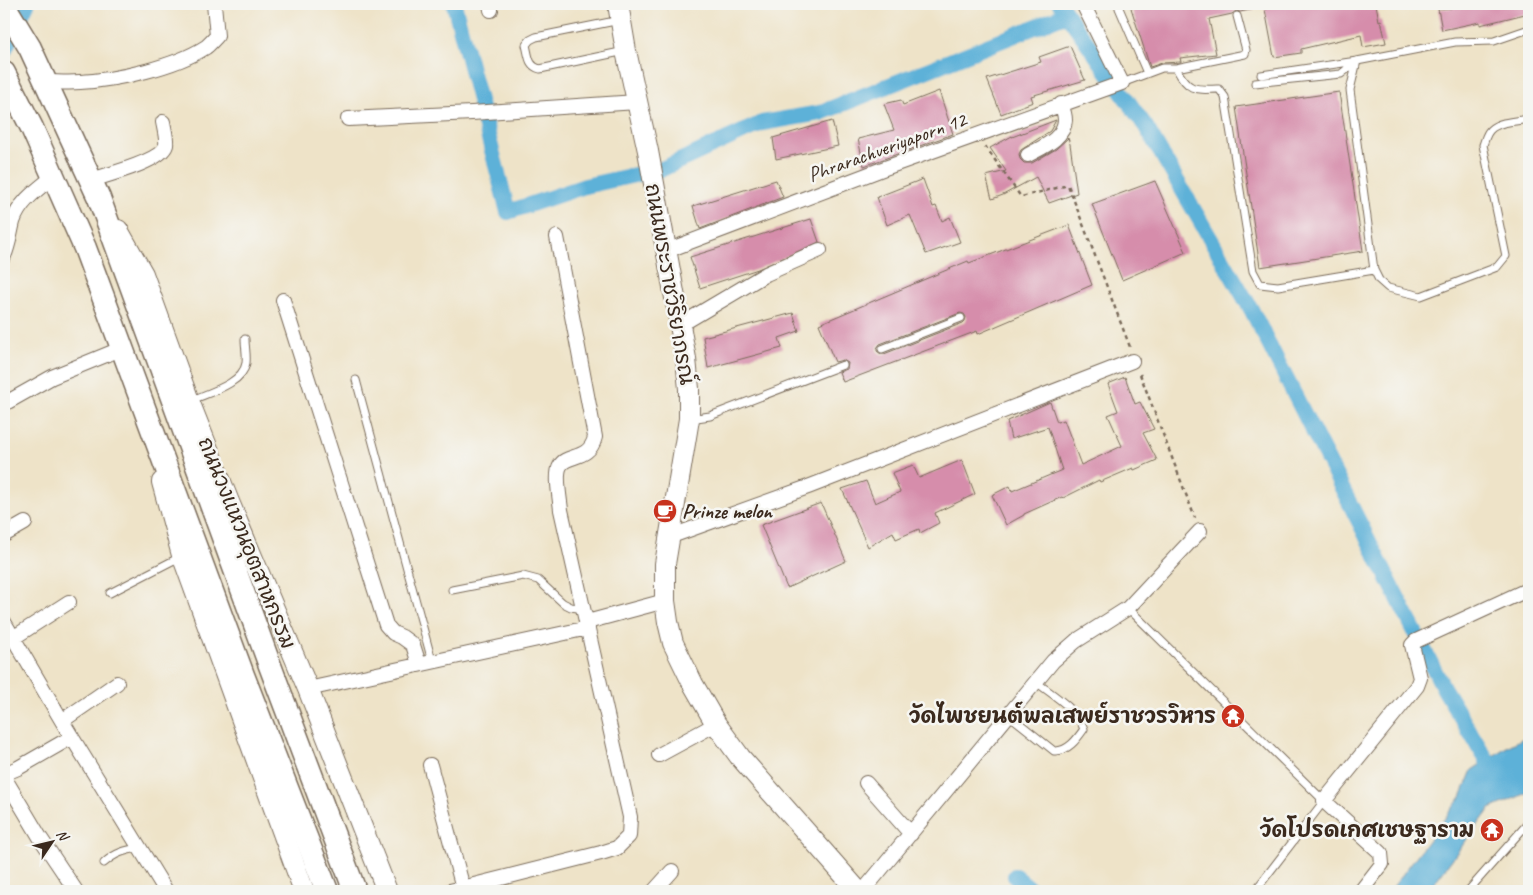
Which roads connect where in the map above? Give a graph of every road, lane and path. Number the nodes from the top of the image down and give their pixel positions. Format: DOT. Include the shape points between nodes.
graph roads {
  1 [pos="214,4"];
  2 [pos="1083,4"];
  3 [pos="4,5"];
  4 [pos="1119,8"];
  5 [pos="620,12"];
  6 [pos="1237,16"];
  7 [pos="1529,28"];
  8 [pos="626,51"];
  9 [pos="1357,61"];
  10 [pos="1176,68"];
  11 [pos="1147,74"];
  12 [pos="1261,75"];
  13 [pos="46,82"];
  14 [pos="5,83"];
  15 [pos="1120,83"];
  16 [pos="1255,84"];
  17 [pos="637,102"];
  18 [pos="1061,104"];
  19 [pos="348,119"];
  20 [pos="1529,119"];
  21 [pos="164,122"];
  22 [pos="976,135"];
  23 [pos="1028,156"];
  24 [pos="54,176"];
  25 [pos="95,189"];
  26 [pos="557,237"];
  27 [pos="820,250"];
  28 [pos="666,251"];
  29 [pos="4,256"];
  30 [pos="1374,270"];
  31 [pos="283,300"];
  32 [pos="962,318"];
  33 [pos="680,324"];
  34 [pos="245,339"];
  35 [pos="882,349"];
  36 [pos="126,357"];
  37 [pos="1135,362"];
  38 [pos="843,365"];
  39 [pos="356,380"];
  40 [pos="190,401"];
  41 [pos="4,404"];
  42 [pos="690,419"];
  43 [pos="25,523"];
  44 [pos="1200,531"];
  45 [pos="4,535"];
  46 [pos="669,537"];
  47 [pos="182,555"];
  48 [pos="1529,589"];
  49 [pos="452,590"];
  50 [pos="110,593"];
  51 [pos="665,601"];
  52 [pos="69,602"];
  53 [pos="1128,608"];
  54 [pos="586,620"];
  55 [pos="4,622"];
  56 [pos="13,638"];
  57 [pos="426,663"];
  58 [pos="1036,682"];
  59 [pos="117,683"];
  60 [pos="308,689"];
  61 [pos="1009,715"];
  62 [pos="62,721"];
  63 [pos="716,724"];
  64 [pos="72,736"];
  65 [pos="659,755"];
  66 [pos="430,765"];
  67 [pos="4,775"];
  68 [pos="866,783"];
  69 [pos="1324,801"];
  70 [pos="1529,822"];
  71 [pos="910,834"];
  72 [pos="140,848"];
  73 [pos="104,864"];
  74 [pos="672,871"];
  75 [pos="457,890"];
  76 [pos="76,891"];
  77 [pos="166,891"];
  78 [pos="304,891"];
  79 [pos="327,891"];
  80 [pos="355,891"];
  81 [pos="387,891"];
  82 [pos="654,891"];
  83 [pos="858,891"];
  84 [pos="863,891"];
  85 [pos="1255,891"];
  86 [pos="1361,891"];
  87 [pos="1468,891"];
  1 -- 13 [label="street" via="217,36 208,46 190,55 150,70 108,79 79,83"];
  2 -- 15 [label="street"];
  3 -- 13 [label="main road, ถนนวงแหวนอุตสาหกรรม"];
  4 -- 11 [label="lane"];
  5 -- 8 [label="main road, ถนนพระราชวิริยาภรณ์"];
  5 -- 8 [label="lane" via="536,37 526,45 530,63 540,69"];
  6 -- 10 [label="lane" via="1245,54"];
  7 -- 9 [label="lane" via="1494,41 1455,42"];
  8 -- 17 [label="main road, ถนนพระราชวิริยาภรณ์"];
  9 -- 12 [label="lane"];
  9 -- 16 [label="lane" via="1341,74"];
  9 -- 30 [label="lane" via="1350,90"];
  10 -- 11 [label="lane" via="1162,68"];
  10 -- 30 [label="lane" via="1183,82 1193,89 1219,89 1225,97 1253,271 1260,284 1278,286"];
  11 -- 15 [label="lane"];
  13 -- 25 [label="main road, ถนนวงแหวนอุตสาหกรรม"];
  14 -- 24 [label="main road" via="32,128"];
  15 -- 18 [label="street, Phrarachveriyaporn 12"];
  17 -- 19 [label="street"];
  17 -- 28 [label="main road, ถนนพระราชวิริยาภรณ์"];
  18 -- 22 [label="street, Phrarachveriyaporn 12"];
  18 -- 23 [label="street" via="1065,119 1063,130 1053,141"];
  20 -- 30 [label="lane" via="1490,129 1483,145 1506,256 1498,267 1420,296 1388,288"];
  21 -- 25 [label="street" via="166,146 160,154"];
  22 -- 28 [label="street, Phrarachveriyaporn 12"];
  22 -- 37 [label="path" via="1020,197 1068,185"];
  24 -- 29 [label="street" via="27,198 14,220"];
  24 -- 36 [label="main road"];
  25 -- 40 [label="main road, ถนนวงแหวนอุตสาหกรรม" via="143,274"];
  25 -- 80 [label="main road, ถนนวงแหวนอุตสาหกรรม"];
  26 -- 54 [label="street" via="595,437 588,451 562,463 558,478 561,510"];
  27 -- 33 [label="street" via="766,274"];
  28 -- 33 [label="main road, ถนนพระราชวิริยาภรณ์"];
  31 -- 57 [label="street" via="386,625 413,645"];
  32 -- 35 [label="lane"];
  33 -- 42 [label="main road, ถนนพระราชวิริยาภรณ์"];
  34 -- 40 [label="lane" via="243,373 230,384"];
  36 -- 41 [label="street" via="52,377"];
  36 -- 47 [label="main road"];
  36 -- 79 [label="main road"];
  37 -- 44 [label="path"];
  37 -- 46 [label="street"];
  38 -- 42 [label="lane" via="710,416"];
  39 -- 57 [label="lane"];
  40 -- 60 [label="main road, ถนนวงแหวนอุตสาหกรรม"];
  42 -- 46 [label="main road, ถนนพระราชวิริยาภรณ์"];
  43 -- 45 [label="street"];
  44 -- 53 [label="street"];
  46 -- 51 [label="main road, ถนนพระราชวิริยาภรณ์"];
  47 -- 50 [label="lane"];
  47 -- 78 [label="main road"];
  48 -- 69 [label="street" via="1412,645 1420,678 1417,686"];
  49 -- 54 [label="lane" via="523,576 538,580"];
  51 -- 54 [label="street"];
  51 -- 63 [label="main road, ถนนพระราชวิริยาภรณ์" via="673,644"];
  52 -- 56 [label="street"];
  53 -- 58 [label="street" via="1076,641"];
  53 -- 69 [label="lane"];
  54 -- 57 [label="street"];
  54 -- 75 [label="street" via="630,816 629,836 617,848"];
  55 -- 56 [label="street"];
  56 -- 62 [label="street"];
  57 -- 60 [label="street"];
  58 -- 61 [label="street"];
  58 -- 61 [label="lane" via="1080,720 1084,729 1073,743 1061,752 1054,752"];
  59 -- 62 [label="street"];
  60 -- 81 [label="main road, ถนนวงแหวนอุตสาหกรรม"];
  61 -- 71 [label="street"];
  62 -- 64 [label="street"];
  63 -- 65 [label="street"];
  63 -- 83 [label="main road, ถนนพระราชวิริยาภรณ์" via="740,757"];
  64 -- 67 [label="street"];
  64 -- 72 [label="street"];
  66 -- 75 [label="street"];
  67 -- 76 [label="street" via="36,832"];
  68 -- 71 [label="street"];
  69 -- 85 [label="lane"];
  69 -- 86 [label="street" via="1381,853 1382,864"];
  70 -- 87 [label="lane"];
  71 -- 84 [label="street"];
  72 -- 73 [label="lane" via="121,851"];
  72 -- 77 [label="street"];
  74 -- 82 [label="street"];
}
